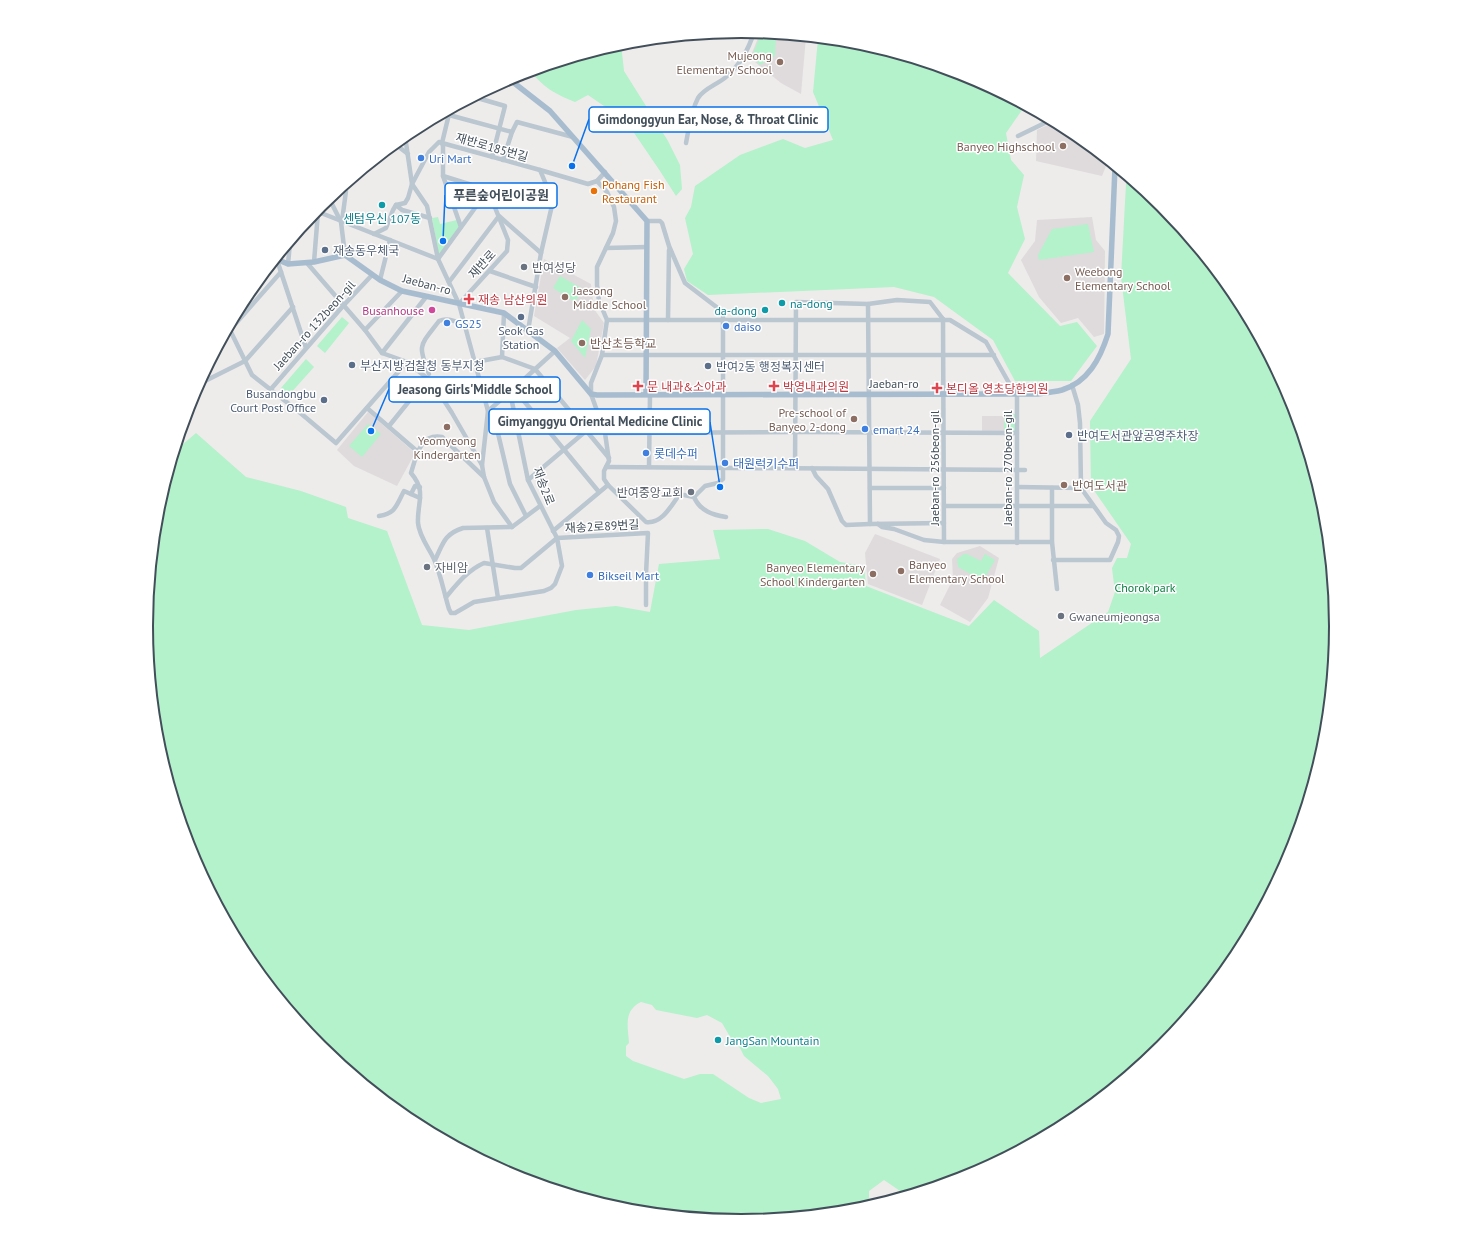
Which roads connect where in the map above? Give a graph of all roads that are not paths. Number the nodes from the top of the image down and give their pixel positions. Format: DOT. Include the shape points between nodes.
graph roads {
  1 [pos="751,38"];
  2 [pos="515,84"];
  3 [pos="481,99"];
  4 [pos="454,113"];
  5 [pos="448,116"];
  6 [pos="1045,123"];
  7 [pos="499,128"];
  8 [pos="512,132"];
  9 [pos="1018,136"];
  10 [pos="574,137"];
  11 [pos="406,143"];
  12 [pos="442,143"];
  13 [pos="686,143"];
  14 [pos="400,148"];
  15 [pos="408,154"];
  16 [pos="492,157"];
  17 [pos="503,160"];
  18 [pos="540,170"];
  19 [pos="605,172"];
  20 [pos="1115,173"];
  21 [pos="442,176"];
  22 [pos="597,181"];
  23 [pos="412,184"];
  24 [pos="488,190"];
  25 [pos="346,191"];
  26 [pos="332,204"];
  27 [pos="396,205"];
  28 [pos="322,213"];
  29 [pos="499,216"];
  30 [pos="430,218"];
  31 [pos="317,219"];
  32 [pos="647,220"];
  33 [pos="342,222"];
  34 [pos="461,227"];
  35 [pos="374,234"];
  36 [pos="390,240"];
  37 [pos="669,246"];
  38 [pos="647,247"];
  39 [pos="606,248"];
  40 [pos="289,250"];
  41 [pos="541,253"];
  42 [pos="345,255"];
  43 [pos="438,260"];
  44 [pos="280,261"];
  45 [pos="307,262"];
  46 [pos="314,262"];
  47 [pos="279,264"];
  48 [pos="288,264"];
  49 [pos="490,271"];
  50 [pos="282,272"];
  51 [pos="372,275"];
  52 [pos="380,280"];
  53 [pos="449,282"];
  54 [pos="536,287"];
  55 [pos="402,291"];
  56 [pos="426,297"];
  57 [pos="460,304"];
  58 [pos="868,304"];
  59 [pos="343,306"];
  60 [pos="293,307"];
  61 [pos="504,313"];
  62 [pos="242,316"];
  63 [pos="607,320"];
  64 [pos="647,320"];
  65 [pos="668,320"];
  66 [pos="723,320"];
  67 [pos="796,320"];
  68 [pos="868,320"];
  69 [pos="943,320"];
  70 [pos="465,325"];
  71 [pos="365,330"];
  72 [pos="528,331"];
  73 [pos="231,334"];
  74 [pos="306,348"];
  75 [pos="555,351"];
  76 [pos="382,353"];
  77 [pos="602,355"];
  78 [pos="646,355"];
  79 [pos="869,355"];
  80 [pos="994,355"];
  81 [pos="723,356"];
  82 [pos="795,356"];
  83 [pos="943,356"];
  84 [pos="502,357"];
  85 [pos="245,361"];
  86 [pos="407,362"];
  87 [pos="475,362"];
  88 [pos="535,369"];
  89 [pos="428,377"];
  90 [pos="208,380"];
  91 [pos="1072,385"];
  92 [pos="271,389"];
  93 [pos="512,390"];
  94 [pos="591,394"];
  95 [pos="648,394"];
  96 [pos="723,394"];
  97 [pos="795,394"];
  98 [pos="869,394"];
  99 [pos="944,394"];
  100 [pos="1017,394"];
  101 [pos="367,408"];
  102 [pos="490,410"];
  103 [pos="389,426"];
  104 [pos="586,431"];
  105 [pos="605,432"];
  106 [pos="650,432"];
  107 [pos="723,432"];
  108 [pos="795,432"];
  109 [pos="870,433"];
  110 [pos="944,433"];
  111 [pos="1017,433"];
  112 [pos="564,450"];
  113 [pos="418,452"];
  114 [pos="609,458"];
  115 [pos="482,465"];
  116 [pos="606,467"];
  117 [pos="649,467"];
  118 [pos="723,468"];
  119 [pos="795,468"];
  120 [pos="812,468"];
  121 [pos="870,469"];
  122 [pos="944,470"];
  123 [pos="1017,470"];
  124 [pos="1025,470"];
  125 [pos="484,477"];
  126 [pos="528,480"];
  127 [pos="608,485"];
  128 [pos="420,487"];
  129 [pos="1017,487"];
  130 [pos="870,488"];
  131 [pos="944,488"];
  132 [pos="1052,488"];
  133 [pos="1081,488"];
  134 [pos="599,492"];
  135 [pos="411,494"];
  136 [pos="420,498"];
  137 [pos="694,498"];
  138 [pos="540,506"];
  139 [pos="944,506"];
  140 [pos="1017,506"];
  141 [pos="1093,506"];
  142 [pos="1052,507"];
  143 [pos="379,516"];
  144 [pos="526,516"];
  145 [pos="726,517"];
  146 [pos="870,524"];
  147 [pos="878,524"];
  148 [pos="944,524"];
  149 [pos="512,527"];
  150 [pos="487,528"];
  151 [pos="554,531"];
  152 [pos="557,538"];
  153 [pos="944,542"];
  154 [pos="1052,542"];
  155 [pos="1017,543"];
  156 [pos="435,560"];
  157 [pos="1053,560"];
  158 [pos="491,564"];
  159 [pos="1057,589"];
  160 [pos="446,597"];
  161 [pos="498,598"];
  162 [pos="646,605"];
  1 -- 13 [label="street" via="733,70 699,97"];
  2 -- 10 [label="main road" via="550,111"];
  3 -- 7 [label="street" via="505,106"];
  4 -- 7 [label="street"];
  5 -- 12 [label="street"];
  6 -- 9 [label="street"];
  7 -- 8 [label="street"];
  7 -- 16 [label="street"];
  8 -- 10 [label="street" via="517,122"];
  8 -- 17 [label="street"];
  10 -- 19 [label="main road"];
  11 -- 15 [label="street"];
  12 -- 16 [label="street, 재반로185번길"];
  12 -- 21 [label="street"];
  12 -- 23 [label="street" via="439,142 429,152"];
  14 -- 15 [label="street"];
  15 -- 23 [label="street"];
  16 -- 17 [label="street, 재반로185번길"];
  17 -- 18 [label="street, 재반로185번길"];
  18 -- 22 [label="street" via="588,184"];
  18 -- 41 [label="street, 재반로185번길" via="553,202"];
  19 -- 22 [label="street"];
  19 -- 32 [label="main road"];
  20 -- 91 [label="main road, Jaeban-ro" via="1108,334 1103,351 1094,367 1085,378"];
  21 -- 24 [label="street"];
  21 -- 34 [label="street"];
  22 -- 39 [label="street" via="607,192 615,213 615,229"];
  23 -- 27 [label="street" via="405,202"];
  23 -- 30 [label="street" via="427,206"];
  24 -- 29 [label="street, 재반로"];
  24 -- 34 [label="street"];
  25 -- 33 [label="street"];
  26 -- 33 [label="street"];
  27 -- 30 [label="street" via="402,210"];
  27 -- 35 [label="street" via="386,228"];
  28 -- 33 [label="street"];
  29 -- 41 [label="street"];
  29 -- 49 [label="street, 재반로" via="508,246 504,255"];
  29 -- 53 [label="street"];
  30 -- 43 [label="street"];
  31 -- 46 [label="street"];
  32 -- 37 [label="street" via="662,223"];
  32 -- 38 [label="main road"];
  33 -- 35 [label="street"];
  33 -- 42 [label="street"];
  34 -- 43 [label="street"];
  35 -- 36 [label="street"];
  36 -- 43 [label="street"];
  36 -- 52 [label="street"];
  37 -- 65 [label="street"];
  37 -- 66 [label="street" via="685,283 722,312"];
  38 -- 39 [label="street"];
  38 -- 64 [label="main road"];
  39 -- 63 [label="street" via="597,267 597,285 599,301"];
  40 -- 48 [label="street"];
  41 -- 54 [label="street, 재반로185번길"];
  42 -- 46 [label="main road"];
  42 -- 51 [label="main road, Jaeban-ro"];
  43 -- 53 [label="street"];
  44 -- 48 [label="main road"];
  45 -- 46 [label="main road"];
  45 -- 48 [label="main road"];
  45 -- 59 [label="street"];
  47 -- 50 [label="street"];
  49 -- 54 [label="street"];
  49 -- 57 [label="street, 재반로"];
  50 -- 60 [label="street"];
  50 -- 62 [label="street"];
  51 -- 52 [label="main road, Jaeban-ro"];
  51 -- 59 [label="street, Jaeban-ro 132beon-gil"];
  52 -- 55 [label="main road, Jaeban-ro"];
  53 -- 57 [label="street"];
  54 -- 72 [label="street, 재반로185번길"];
  55 -- 56 [label="main road, Jaeban-ro"];
  55 -- 71 [label="street"];
  56 -- 57 [label="main road, Jaeban-ro"];
  56 -- 76 [label="street"];
  57 -- 61 [label="main road, Jaeban-ro"];
  57 -- 70 [label="street"];
  58 -- 67 [label="street" via="796,302"];
  58 -- 68 [label="street"];
  58 -- 69 [label="street" via="897,300 930,302"];
  59 -- 71 [label="street"];
  59 -- 74 [label="street, Jaeban-ro 132beon-gil"];
  60 -- 74 [label="street"];
  60 -- 85 [label="street"];
  61 -- 72 [label="main road, Jaeban-ro"];
  61 -- 84 [label="street"];
  63 -- 64 [label="street"];
  63 -- 77 [label="street"];
  64 -- 65 [label="street"];
  64 -- 78 [label="main road"];
  65 -- 66 [label="street"];
  66 -- 67 [label="street"];
  66 -- 81 [label="street"];
  67 -- 68 [label="street"];
  67 -- 82 [label="street"];
  68 -- 69 [label="street"];
  68 -- 79 [label="street"];
  69 -- 80 [label="street" via="950,320 986,342"];
  69 -- 83 [label="street, Jaeban-ro 256beon-gil"];
  70 -- 87 [label="street"];
  70 -- 89 [label="street" via="453,320 439,321 423,342 422,355"];
  71 -- 76 [label="street"];
  72 -- 75 [label="main road, Jaeban-ro"];
  73 -- 85 [label="street"];
  74 -- 92 [label="street, Jaeban-ro 132beon-gil"];
  75 -- 88 [label="street"];
  75 -- 94 [label="main road, Jaeban-ro"];
  76 -- 86 [label="street"];
  77 -- 78 [label="street"];
  77 -- 94 [label="street" via="591,383"];
  78 -- 81 [label="street"];
  78 -- 95 [label="main road"];
  79 -- 82 [label="street"];
  79 -- 83 [label="street"];
  79 -- 98 [label="street"];
  80 -- 83 [label="street"];
  80 -- 100 [label="street"];
  81 -- 82 [label="street"];
  81 -- 96 [label="street"];
  82 -- 97 [label="street"];
  83 -- 99 [label="street, Jaeban-ro 256beon-gil"];
  84 -- 87 [label="street"];
  84 -- 88 [label="street"];
  85 -- 90 [label="street"];
  85 -- 92 [label="street" via="252,375"];
  86 -- 89 [label="street"];
  86 -- 101 [label="street"];
  87 -- 102 [label="street"];
  88 -- 93 [label="street"];
  88 -- 104 [label="street"];
  89 -- 103 [label="street"];
  89 -- 115 [label="street"];
  91 -- 100 [label="main road, Jaeban-ro" via="1050,392"];
  91 -- 133 [label="street" via="1080,423"];
  92 -- 101 [label="street" via="336,443"];
  93 -- 102 [label="street"];
  93 -- 112 [label="street"];
  93 -- 126 [label="street, 재송2로"];
  94 -- 95 [label="main road"];
  94 -- 105 [label="street"];
  95 -- 96 [label="main road, Jaeban-ro"];
  95 -- 106 [label="street"];
  96 -- 97 [label="main road, Jaeban-ro"];
  96 -- 107 [label="street"];
  97 -- 98 [label="main road, Jaeban-ro"];
  97 -- 108 [label="street"];
  98 -- 99 [label="main road, Jaeban-ro"];
  98 -- 109 [label="street"];
  99 -- 100 [label="main road, Jaeban-ro"];
  99 -- 110 [label="street, Jaeban-ro 256beon-gil"];
  100 -- 111 [label="street, Jaeban-ro 270beon-gil"];
  101 -- 103 [label="street"];
  102 -- 115 [label="street"];
  102 -- 144 [label="street" via="510,484"];
  103 -- 113 [label="street"];
  104 -- 112 [label="street"];
  104 -- 114 [label="street"];
  105 -- 106 [label="street"];
  105 -- 114 [label="street"];
  106 -- 107 [label="street"];
  106 -- 117 [label="street"];
  107 -- 108 [label="street"];
  107 -- 118 [label="street"];
  108 -- 109 [label="street"];
  108 -- 119 [label="street"];
  109 -- 110 [label="street"];
  109 -- 121 [label="street"];
  110 -- 111 [label="street"];
  110 -- 122 [label="street, Jaeban-ro 256beon-gil"];
  111 -- 123 [label="street, Jaeban-ro 270beon-gil"];
  112 -- 126 [label="street"];
  112 -- 134 [label="street"];
  113 -- 125 [label="street, 재송2로" via="426,440 442,437"];
  113 -- 128 [label="street, 재송2로" via="411,474"];
  114 -- 116 [label="street"];
  115 -- 125 [label="street"];
  116 -- 117 [label="street"];
  116 -- 127 [label="street" via="604,479"];
  117 -- 118 [label="street"];
  118 -- 119 [label="street"];
  118 -- 137 [label="street" via="723,479 705,486"];
  119 -- 120 [label="street"];
  120 -- 121 [label="street"];
  120 -- 146 [label="street" via="828,489 846,525"];
  121 -- 122 [label="street"];
  121 -- 130 [label="street"];
  122 -- 123 [label="street"];
  122 -- 131 [label="street, Jaeban-ro 256beon-gil"];
  123 -- 124 [label="street"];
  123 -- 129 [label="street, Jaeban-ro 270beon-gil"];
  125 -- 149 [label="street" via="494,502"];
  126 -- 138 [label="street, 재송2로"];
  127 -- 134 [label="street"];
  127 -- 137 [label="street" via="646,522 652,523 659,520 679,495"];
  128 -- 135 [label="street" via="415,486"];
  128 -- 136 [label="street, 재송2로"];
  129 -- 132 [label="street"];
  129 -- 140 [label="street, Jaeban-ro 270beon-gil"];
  130 -- 131 [label="street"];
  130 -- 146 [label="street"];
  131 -- 139 [label="street, Jaeban-ro 256beon-gil"];
  132 -- 133 [label="street"];
  132 -- 142 [label="street"];
  133 -- 141 [label="street"];
  134 -- 151 [label="street"];
  135 -- 136 [label="street"];
  135 -- 143 [label="street" via="404,491 394,510 390,514"];
  136 -- 156 [label="street, 재송2로" via="418,523"];
  137 -- 145 [label="street" via="706,512"];
  138 -- 144 [label="street"];
  138 -- 151 [label="street, 재송2로"];
  139 -- 140 [label="street"];
  139 -- 148 [label="street, Jaeban-ro 256beon-gil"];
  140 -- 142 [label="street"];
  140 -- 155 [label="street, Jaeban-ro 270beon-gil"];
  141 -- 142 [label="street"];
  141 -- 157 [label="street" via="1119,536 1110,560"];
  142 -- 154 [label="street"];
  144 -- 149 [label="street"];
  146 -- 147 [label="street"];
  147 -- 148 [label="street"];
  147 -- 153 [label="street" via="924,540"];
  148 -- 153 [label="street, Jaeban-ro 256beon-gil"];
  149 -- 150 [label="street"];
  150 -- 156 [label="street" via="463,528 448,535"];
  150 -- 158 [label="street"];
  151 -- 152 [label="street, 재송2로"];
  152 -- 158 [label="street" via="521,568"];
  152 -- 161 [label="street, 재송2로" via="562,566 552,588"];
  152 -- 162 [label="street, 재송2로89번길" via="648,533"];
  153 -- 155 [label="street"];
  154 -- 155 [label="street"];
  154 -- 157 [label="street"];
  156 -- 160 [label="street, 재송2로"];
  157 -- 159 [label="street"];
  158 -- 160 [label="street" via="484,563 472,569"];
  158 -- 161 [label="street"];
  160 -- 161 [label="street, 재송2로" via="452,613 474,602"];
}
